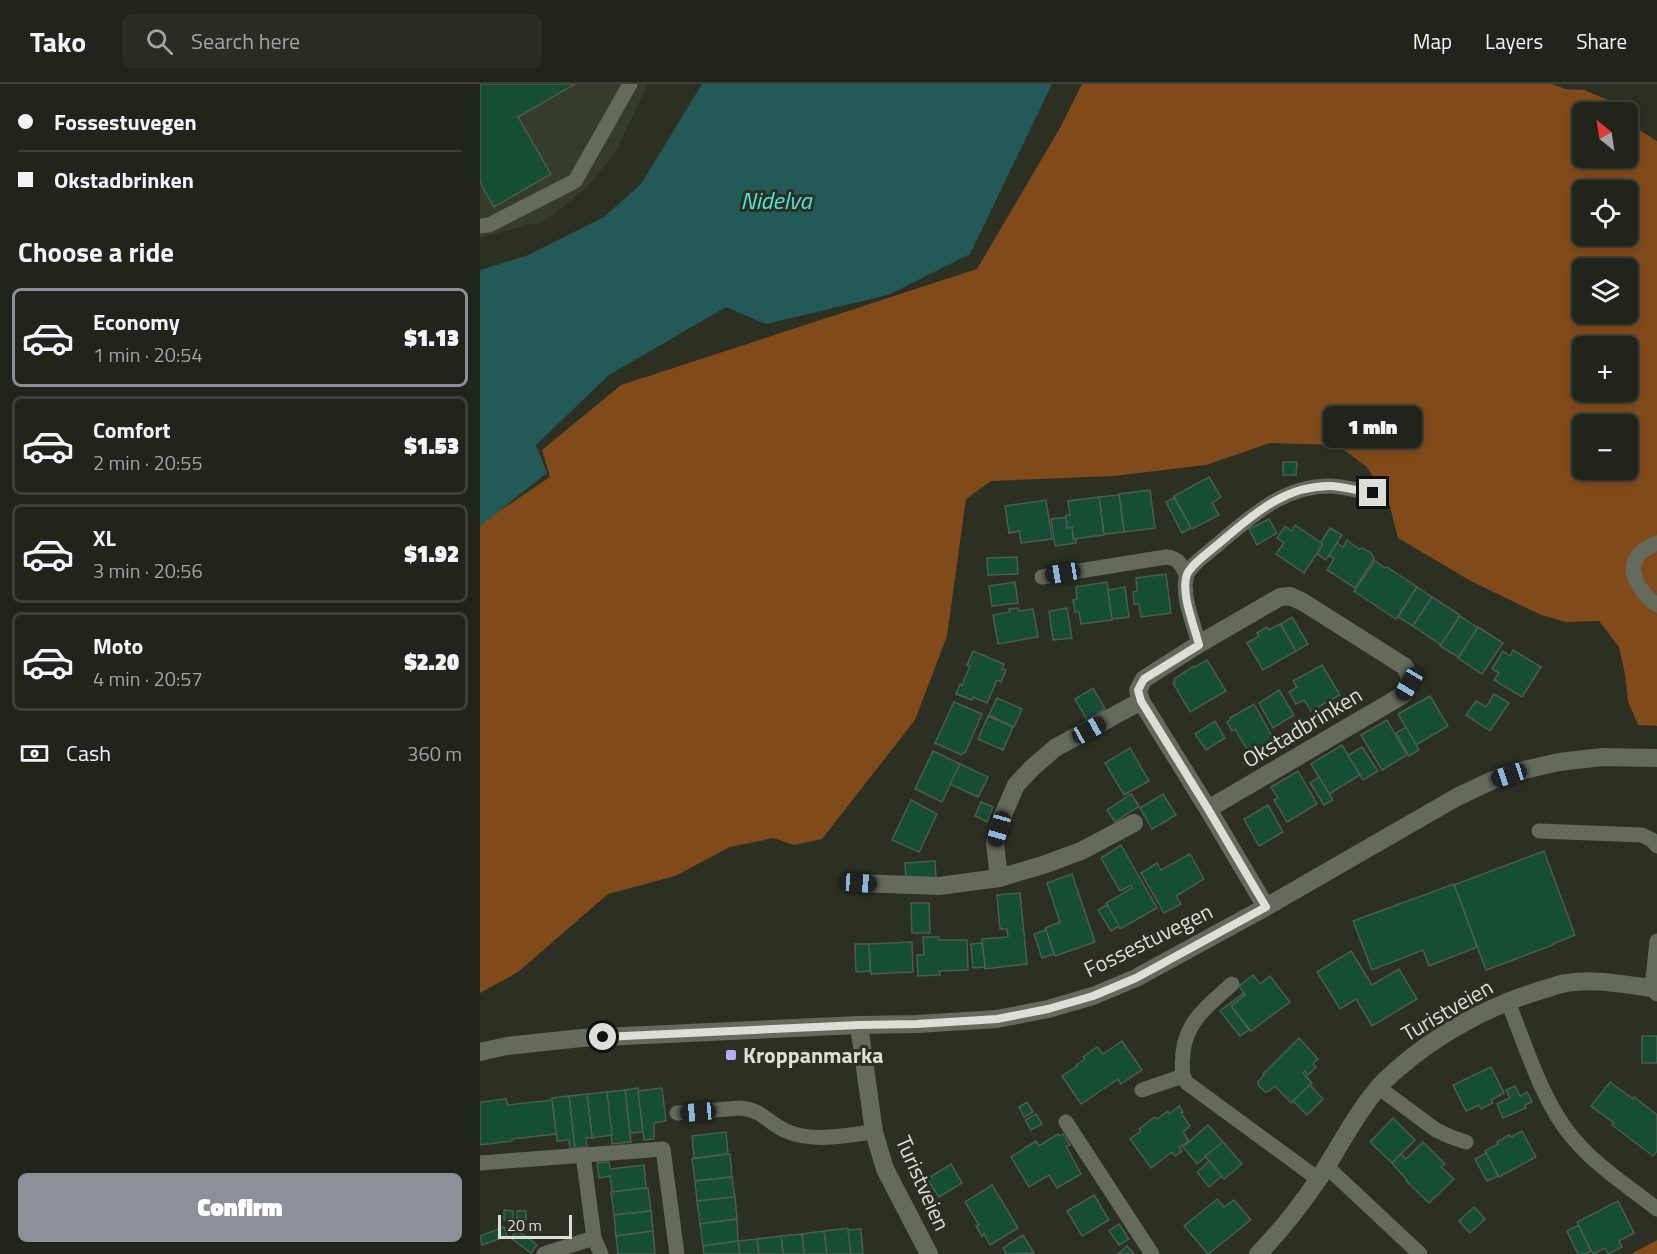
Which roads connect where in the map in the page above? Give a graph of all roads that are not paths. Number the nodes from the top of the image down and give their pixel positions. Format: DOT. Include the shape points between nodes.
graph roads {
  1 [pos="630,84"];
  2 [pos="480,226"];
  3 [pos="1373,493"];
  4 [pos="1657,543"];
  5 [pos="1186,574"];
  6 [pos="1042,577"];
  7 [pos="1657,605"];
  8 [pos="1199,645"];
  9 [pos="1141,701"];
  10 [pos="1657,758"];
  11 [pos="1208,809"];
  12 [pos="1134,823"];
  13 [pos="1539,831"];
  14 [pos="1657,846"];
  15 [pos="999,878"];
  16 [pos="859,883"];
  17 [pos="1266,907"];
  18 [pos="1657,941"];
  19 [pos="1232,984"];
  20 [pos="1655,990"];
  21 [pos="1508,1002"];
  22 [pos="859,1025"];
  23 [pos="480,1052"];
  24 [pos="1183,1076"];
  25 [pos="1378,1087"];
  26 [pos="1142,1090"];
  27 [pos="677,1113"];
  28 [pos="1066,1122"];
  29 [pos="874,1132"];
  30 [pos="1466,1142"];
  31 [pos="583,1155"];
  32 [pos="480,1163"];
  33 [pos="1322,1173"];
  34 [pos="1657,1209"];
  35 [pos="594,1238"];
  36 [pos="544,1254"];
  37 [pos="601,1254"];
  38 [pos="677,1254"];
  39 [pos="929,1254"];
  40 [pos="1152,1254"];
  41 [pos="1258,1254"];
  42 [pos="1420,1254"];
  1 -- 2 [label="lane" via="575,181"];
  3 -- 5 [label="lane" via="1332,486 1304,489 1278,498"];
  4 -- 7 [label="lane" via="1637,557 1634,568 1642,591"];
  5 -- 6 [label="lane" via="1174,558 1166,557"];
  5 -- 8 [label="lane" via="1185,590"];
  8 -- 9 [label="street, Okstadbrinken" via="1144,679 1138,690"];
  8 -- 11 [label="street, Okstadbrinken" via="1280,597 1290,596 1404,666 1410,675 1403,695"];
  9 -- 11 [label="street"];
  9 -- 15 [label="street" via="1055,748 1016,785 995,843"];
  10 -- 17 [label="street, Fossestuvegen" via="1602,757 1559,762 1493,780 1457,796"];
  11 -- 17 [label="street"];
  12 -- 15 [label="street" via="1081,850"];
  13 -- 14 [label="lane" via="1642,835"];
  15 -- 16 [label="street" via="939,886"];
  17 -- 22 [label="street, Fossestuvegen" via="1136,978 1093,996 997,1019"];
  18 -- 20 [label="lane"];
  19 -- 24 [label="lane" via="1196,1017 1185,1037"];
  20 -- 21 [label="street, Turistveien" via="1610,982 1567,983"];
  21 -- 25 [label="street, Turistveien" via="1468,1020 1425,1048"];
  21 -- 34 [label="lane" via="1540,1083 1572,1138"];
  22 -- 23 [label="street, Fossestuvegen" via="581,1038"];
  22 -- 29 [label="street, Turistveien"];
  24 -- 26 [label="lane"];
  24 -- 33 [label="lane" via="1187,1083"];
  25 -- 30 [label="lane" via="1436,1130"];
  25 -- 33 [label="street, Turistveien"];
  27 -- 29 [label="lane" via="751,1109 798,1135 830,1137"];
  28 -- 40 [label="lane"];
  29 -- 39 [label="street, Turistveien" via="885,1169"];
  31 -- 32 [label="lane"];
  31 -- 35 [label="lane"];
  31 -- 38 [label="lane" via="663,1149"];
  33 -- 41 [label="street, Turistveien" via="1281,1231"];
  33 -- 42 [label="lane"];
  35 -- 36 [label="lane"];
  35 -- 37 [label="lane"];
}
